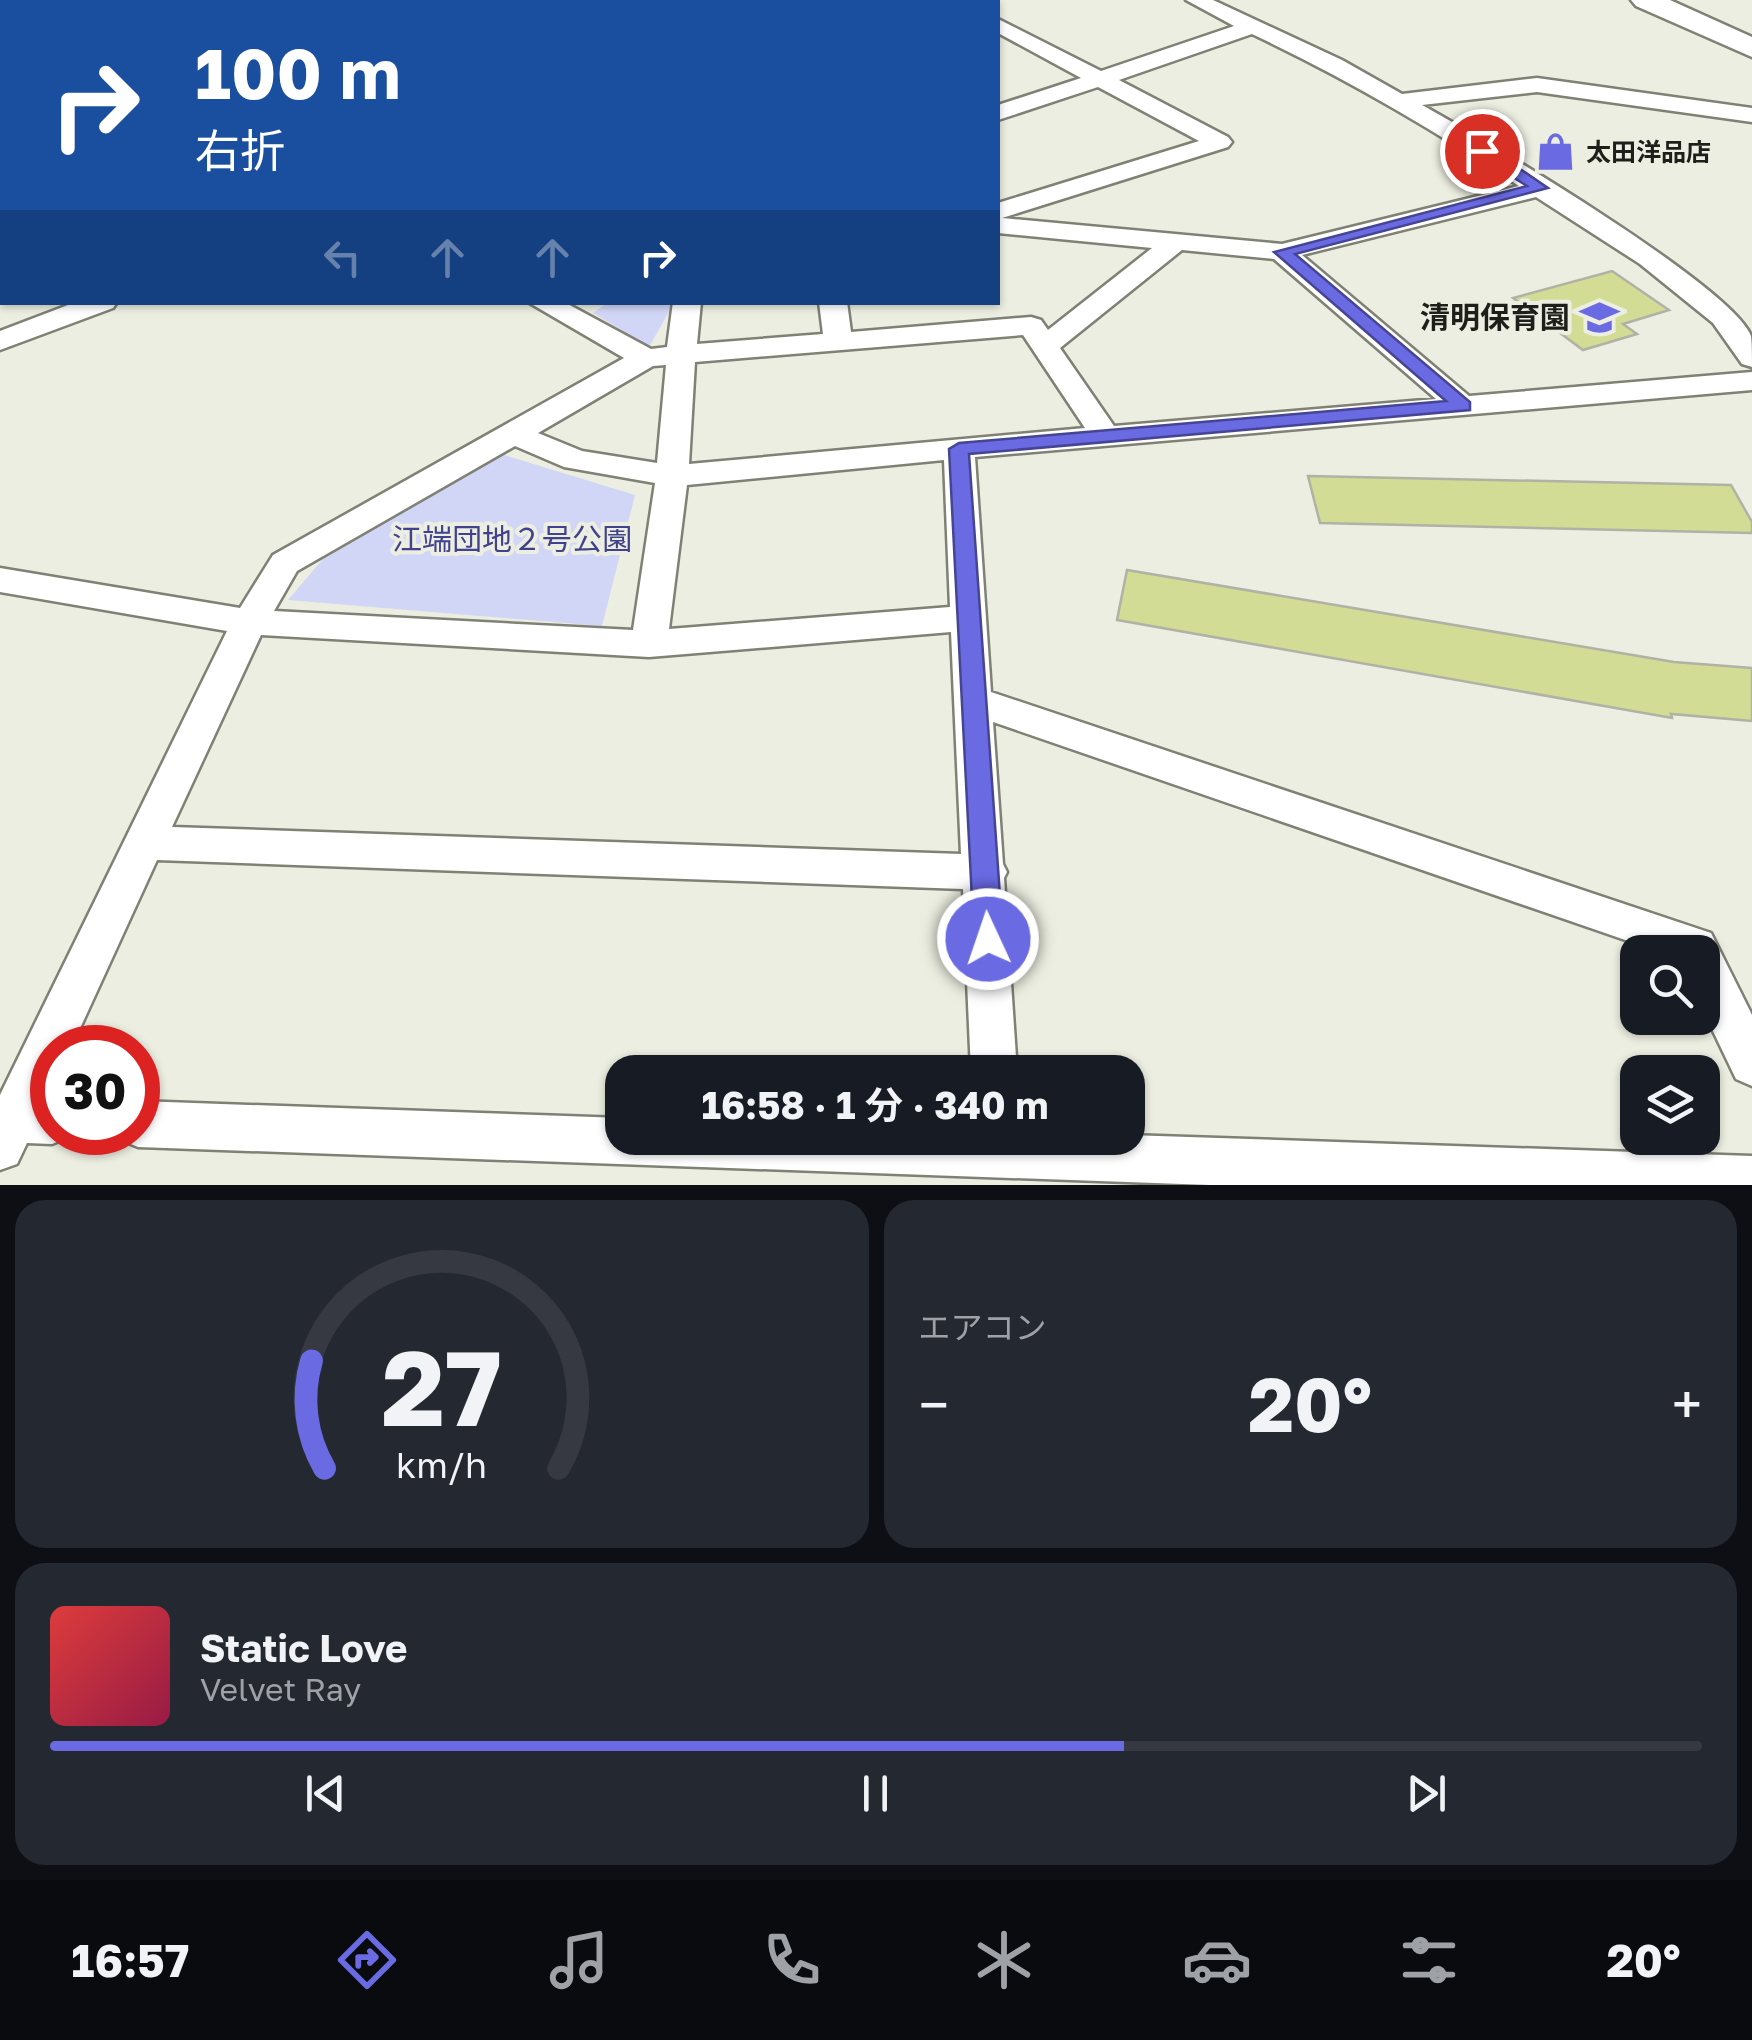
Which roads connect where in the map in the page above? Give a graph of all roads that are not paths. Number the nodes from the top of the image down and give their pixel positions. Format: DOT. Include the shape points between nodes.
graph roads {
  1 [pos="1196,0"];
  2 [pos="1646,0"];
  3 [pos="1000,26"];
  4 [pos="1252,28"];
  5 [pos="1752,48"];
  6 [pos="1102,77"];
  7 [pos="1399,102"];
  8 [pos="1000,111"];
  9 [pos="1752,115"];
  10 [pos="1540,188"];
  11 [pos="1000,210"];
  12 [pos="1000,225"];
  13 [pos="1177,240"];
  14 [pos="1282,252"];
  15 [pos="95,305"];
  16 [pos="688,305"];
  17 [pos="834,305"];
  18 [pos="565,307"];
  19 [pos="0,341"];
  20 [pos="838,342"];
  21 [pos="1045,346"];
  22 [pos="681,354"];
  23 [pos="646,358"];
  24 [pos="1752,358"];
  25 [pos="1752,381"];
  26 [pos="1463,406"];
  27 [pos="514,434"];
  28 [pos="1107,438"];
  29 [pos="959,449"];
  30 [pos="672,476"];
  31 [pos="0,580"];
  32 [pos="970,618"];
  33 [pos="249,622"];
  34 [pos="648,644"];
  35 [pos="974,701"];
  36 [pos="143,843"];
  37 [pos="986,872"];
  38 [pos="1664,935"];
  39 [pos="1720,996"];
  40 [pos="993,1055"];
  41 [pos="1752,1064"];
  42 [pos="160,1125"];
  43 [pos="16,1127"];
  44 [pos="998,1159"];
  45 [pos="1752,1180"];
  1 -- 4 [label="street"];
  2 -- 5 [label="main road"];
  3 -- 6 [label="street"];
  4 -- 6 [label="street"];
  4 -- 7 [label="street"];
  6 -- 8 [label="street"];
  6 -- 11 [label="street" via="1220,142"];
  7 -- 9 [label="street" via="1537,86"];
  7 -- 10 [label="street"];
  10 -- 14 [label="street"];
  10 -- 24 [label="street" via="1649,258 1723,317"];
  12 -- 13 [label="street"];
  13 -- 14 [label="street"];
  13 -- 21 [label="street"];
  14 -- 26 [label="street"];
  15 -- 19 [label="street"];
  16 -- 22 [label="street"];
  17 -- 20 [label="street"];
  18 -- 23 [label="street"];
  20 -- 21 [label="street" via="1030,326"];
  20 -- 22 [label="street"];
  21 -- 28 [label="street"];
  22 -- 23 [label="street"];
  22 -- 30 [label="street"];
  23 -- 27 [label="street"];
  25 -- 26 [label="street"];
  26 -- 28 [label="street"];
  27 -- 30 [label="street" via="576,460"];
  27 -- 33 [label="street" via="285,563"];
  28 -- 29 [label="street"];
  29 -- 30 [label="street"];
  29 -- 32 [label="street"];
  30 -- 34 [label="street"];
  31 -- 33 [label="street"];
  32 -- 34 [label="street"];
  32 -- 35 [label="street"];
  33 -- 34 [label="street"];
  33 -- 36 [label="street"];
  35 -- 37 [label="street"];
  35 -- 38 [label="street"];
  36 -- 37 [label="street"];
  36 -- 43 [label="street"];
  37 -- 40 [label="street"];
  39 -- 41 [label="street"];
  42 -- 44 [label="street"];
  44 -- 45 [label="street"];
}
